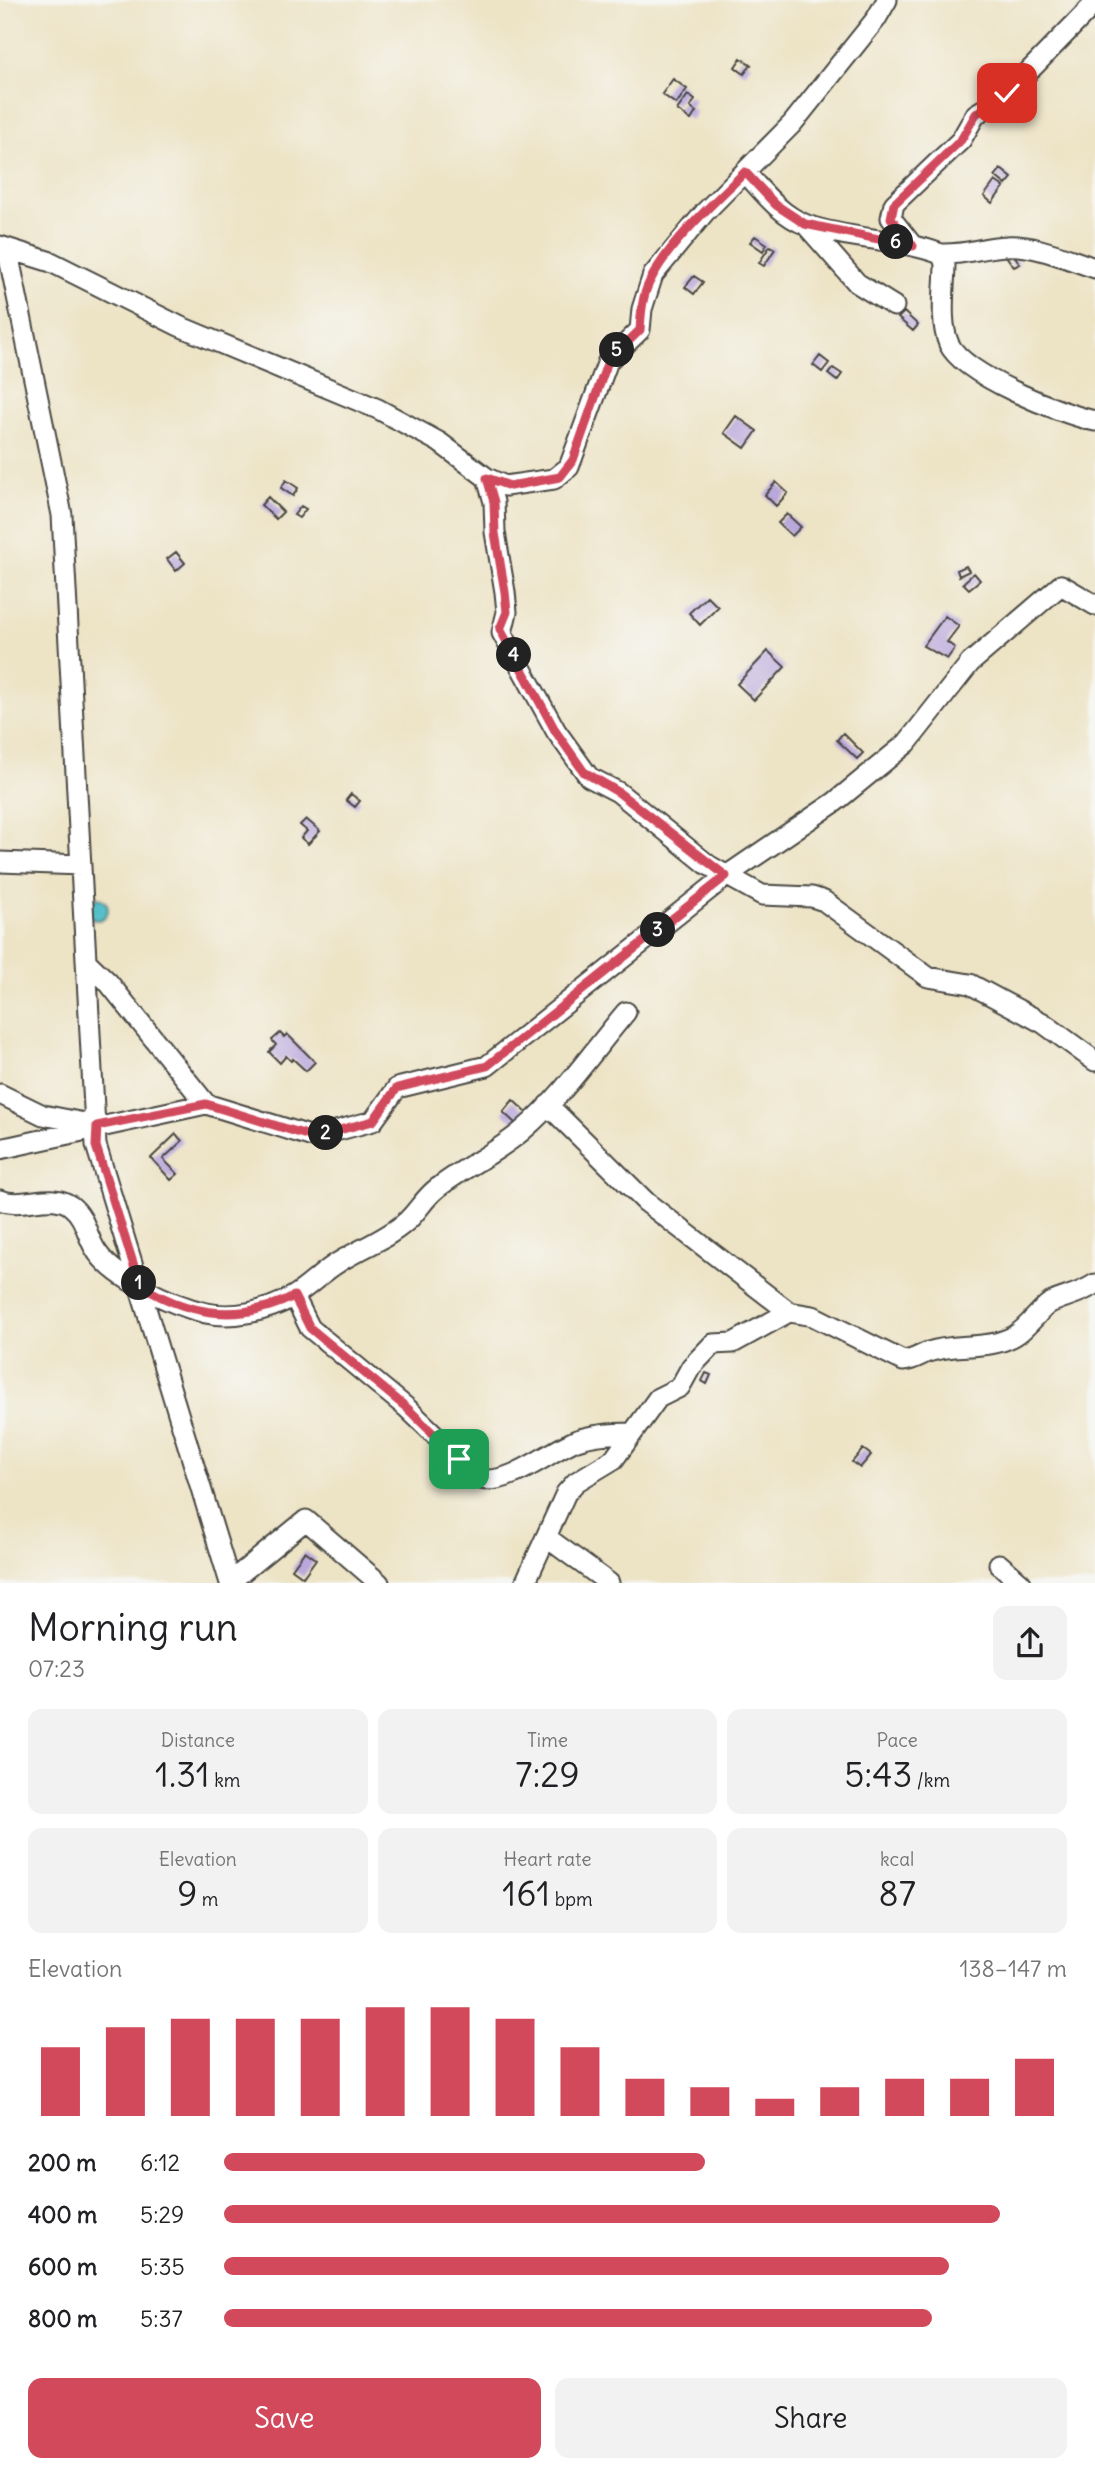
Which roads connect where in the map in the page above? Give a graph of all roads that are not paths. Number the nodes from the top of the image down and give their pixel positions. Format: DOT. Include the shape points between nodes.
graph roads {
  1 [pos="887,0"];
  2 [pos="1095,3"];
  3 [pos="745,172"];
  4 [pos="805,224"];
  5 [pos="913,246"];
  6 [pos="3,247"];
  7 [pos="941,254"];
  8 [pos="1095,268"];
  9 [pos="894,306"];
  10 [pos="1095,421"];
  11 [pos="487,478"];
  12 [pos="1095,605"];
  13 [pos="0,862"];
  14 [pos="81,865"];
  15 [pos="726,876"];
  16 [pos="86,961"];
  17 [pos="626,1012"];
  18 [pos="1095,1061"];
  19 [pos="0,1094"];
  20 [pos="206,1104"];
  21 [pos="548,1105"];
  22 [pos="97,1126"];
  23 [pos="0,1149"];
  24 [pos="0,1199"];
  25 [pos="1095,1284"];
  26 [pos="140,1285"];
  27 [pos="294,1296"];
  28 [pos="789,1311"];
  29 [pos="632,1433"];
  30 [pos="546,1537"];
  31 [pos="999,1564"];
  32 [pos="230,1582"];
  33 [pos="379,1583"];
  34 [pos="525,1583"];
  35 [pos="609,1583"];
  36 [pos="1021,1583"];
  1 -- 3 [label="street" via="792,124"];
  2 -- 5 [label="street" via="1003,98 976,114 961,140 894,204 891,218"];
  3 -- 4 [label="street" via="776,205"];
  3 -- 11 [label="street" via="684,236 650,281 640,330 608,361 569,467 554,480 517,485 505,486"];
  4 -- 5 [label="street"];
  4 -- 9 [label="street" via="857,283"];
  5 -- 7 [label="street"];
  6 -- 11 [label="street" via="51,262 168,321 378,409 456,452"];
  6 -- 14 [label="street" via="62,515"];
  7 -- 8 [label="street" via="964,255 1008,246"];
  7 -- 10 [label="street" via="945,263 945,332 953,352 983,374"];
  11 -- 15 [label="street" via="507,612 500,629 556,732 589,777 618,792"];
  12 -- 15 [label="street" via="1061,585 970,663 907,743 835,802"];
  13 -- 14 [label="street"];
  14 -- 16 [label="street"];
  15 -- 18 [label="street" via="770,898 824,901 928,977 970,984 1043,1023"];
  15 -- 20 [label="street" via="487,1066 397,1088 373,1121 313,1137"];
  16 -- 20 [label="street"];
  16 -- 22 [label="street"];
  17 -- 21 [label="street"];
  19 -- 22 [label="street" via="43,1115"];
  20 -- 22 [label="street"];
  21 -- 27 [label="street" via="503,1146 433,1191 396,1230 330,1267"];
  21 -- 28 [label="street" via="646,1202"];
  22 -- 23 [label="street"];
  22 -- 26 [label="street" via="96,1146"];
  24 -- 26 [label="street" via="28,1204 60,1199 83,1218 94,1248 105,1262"];
  25 -- 28 [label="street" via="1047,1304 1012,1337 926,1353 916,1360 903,1361 813,1316"];
  26 -- 27 [label="street" via="207,1314 233,1315"];
  26 -- 32 [label="street"];
  27 -- 29 [label="street" via="310,1328 407,1408 481,1479 500,1479 580,1439"];
  28 -- 29 [label="street" via="733,1343 713,1344 680,1387 658,1398"];
  29 -- 30 [label="street" via="614,1459 566,1493"];
  30 -- 34 [label="street"];
  30 -- 35 [label="street"];
  31 -- 36 [label="street"];
  32 -- 33 [label="street" via="306,1520"];
}
